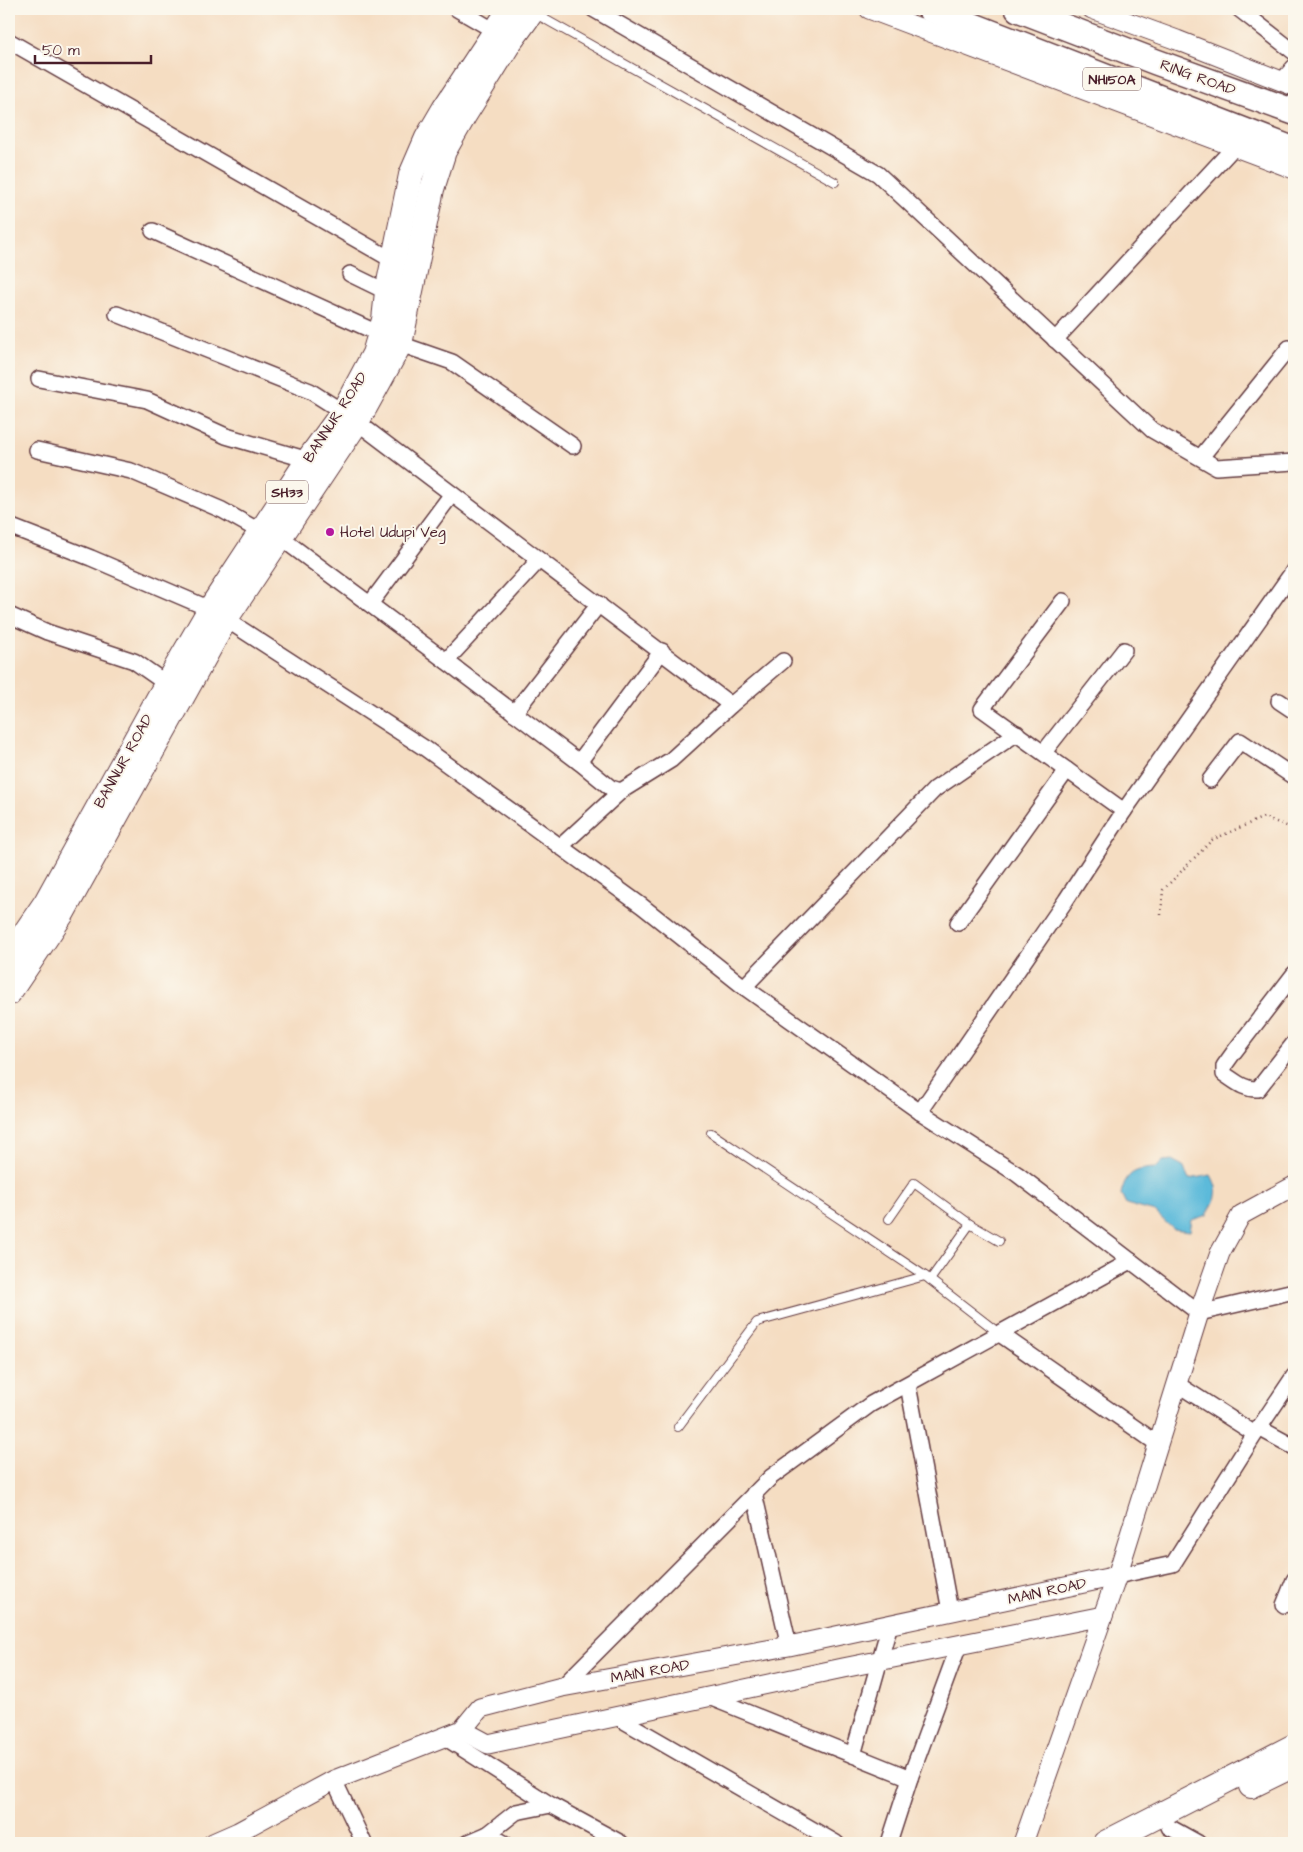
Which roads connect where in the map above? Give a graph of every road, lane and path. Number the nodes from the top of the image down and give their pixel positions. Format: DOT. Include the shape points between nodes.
graph roads {
  1 [pos="456,9"];
  2 [pos="593,9"];
  3 [pos="869,9"];
  4 [pos="930,9"];
  5 [pos="1018,9"];
  6 [pos="1092,9"];
  7 [pos="1239,9"];
  8 [pos="525,10"];
  9 [pos="495,31"];
  10 [pos="9,41"];
  11 [pos="1294,52"];
  12 [pos="1294,67"];
  13 [pos="1288,84"];
  14 [pos="1294,112"];
  15 [pos="1235,146"];
  16 [pos="1294,150"];
  17 [pos="1294,169"];
  18 [pos="835,182"];
  19 [pos="153,231"];
  20 [pos="394,261"];
  21 [pos="350,274"];
  22 [pos="387,292"];
  23 [pos="117,314"];
  24 [pos="390,339"];
  25 [pos="1055,340"];
  26 [pos="1289,348"];
  27 [pos="39,380"];
  28 [pos="350,417"];
  29 [pos="573,446"];
  30 [pos="37,450"];
  31 [pos="1201,457"];
  32 [pos="308,460"];
  33 [pos="1294,462"];
  34 [pos="452,494"];
  35 [pos="9,526"];
  36 [pos="271,535"];
  37 [pos="539,560"];
  38 [pos="1294,570"];
  39 [pos="1063,601"];
  40 [pos="370,604"];
  41 [pos="599,604"];
  42 [pos="9,615"];
  43 [pos="218,615"];
  44 [pos="1124,650"];
  45 [pos="662,651"];
  46 [pos="446,661"];
  47 [pos="783,661"];
  48 [pos="167,684"];
  49 [pos="1279,701"];
  50 [pos="731,705"];
  51 [pos="1294,711"];
  52 [pos="514,713"];
  53 [pos="1016,733"];
  54 [pos="1044,752"];
  55 [pos="579,762"];
  56 [pos="1067,770"];
  57 [pos="1294,777"];
  58 [pos="1210,780"];
  59 [pos="621,791"];
  60 [pos="1124,811"];
  61 [pos="1294,829"];
  62 [pos="560,846"];
  63 [pos="1161,915"];
  64 [pos="958,923"];
  65 [pos="9,956"];
  66 [pos="1294,974"];
  67 [pos="744,987"];
  68 [pos="9,993"];
  69 [pos="1294,1043"];
  70 [pos="920,1112"];
  71 [pos="711,1133"];
  72 [pos="1294,1186"];
  73 [pos="888,1219"];
  74 [pos="970,1224"];
  75 [pos="999,1241"];
  76 [pos="1131,1261"];
  77 [pos="928,1278"];
  78 [pos="1294,1291"];
  79 [pos="1199,1313"];
  80 [pos="1000,1334"];
  81 [pos="1294,1376"];
  82 [pos="1177,1384"];
  83 [pos="908,1385"];
  84 [pos="678,1427"];
  85 [pos="1257,1431"];
  86 [pos="1158,1444"];
  87 [pos="1294,1447"];
  88 [pos="754,1493"];
  89 [pos="1117,1576"];
  90 [pos="1294,1580"];
  91 [pos="1284,1605"];
  92 [pos="950,1611"];
  93 [pos="1103,1616"];
  94 [pos="890,1624"];
  95 [pos="959,1645"];
  96 [pos="789,1646"];
  97 [pos="880,1660"];
  98 [pos="562,1687"];
  99 [pos="709,1697"];
  100 [pos="617,1717"];
  101 [pos="462,1730"];
  102 [pos="444,1737"];
  103 [pos="1294,1746"];
  104 [pos="853,1755"];
  105 [pos="1294,1765"];
  106 [pos="910,1778"];
  107 [pos="334,1780"];
  108 [pos="551,1805"];
  109 [pos="1169,1828"];
  110 [pos="488,1834"];
  111 [pos="241,1838"];
  112 [pos="214,1843"];
  113 [pos="364,1843"];
  114 [pos="467,1843"];
  115 [pos="504,1843"];
  116 [pos="621,1843"];
  117 [pos="836,1843"];
  118 [pos="889,1843"];
  119 [pos="1023,1843"];
  120 [pos="1105,1843"];
  121 [pos="1137,1843"];
  122 [pos="1198,1843"];
  1 -- 9 [label="street"];
  2 -- 25 [label="street" via="878,174"];
  3 -- 15 [label="street"];
  4 -- 16 [label="highway, NH150A"];
  5 -- 14 [label="highway, RING ROAD / NH150A"];
  6 -- 13 [label="street"];
  7 -- 11 [label="street"];
  8 -- 9 [label="main road, BANNUR ROAD / SH33"];
  8 -- 18 [label="lane"];
  8 -- 24 [label="main road" via="510,42 444,151"];
  9 -- 20 [label="main road, BANNUR ROAD / SH33" via="427,138 411,175"];
  10 -- 20 [label="street"];
  12 -- 13 [label="street"];
  15 -- 17 [label="street"];
  15 -- 25 [label="street"];
  19 -- 24 [label="street"];
  20 -- 22 [label="main road, BANNUR ROAD / SH33"];
  21 -- 22 [label="street"];
  22 -- 24 [label="main road, BANNUR ROAD / SH33" via="384,320"];
  23 -- 28 [label="street" via="310,392"];
  24 -- 28 [label="main road, BANNUR ROAD / SH33" via="374,354"];
  24 -- 29 [label="street" via="452,362"];
  25 -- 31 [label="street" via="1152,430"];
  26 -- 31 [label="street"];
  27 -- 32 [label="street" via="147,400 226,436"];
  28 -- 32 [label="main road, BANNUR ROAD / SH33"];
  28 -- 34 [label="street"];
  28 -- 36 [label="main road"];
  30 -- 36 [label="street" via="131,471"];
  31 -- 33 [label="street" via="1216,467"];
  32 -- 36 [label="main road, BANNUR ROAD / SH33"];
  34 -- 37 [label="street"];
  34 -- 40 [label="street"];
  35 -- 43 [label="street" via="91,558"];
  36 -- 40 [label="street"];
  36 -- 43 [label="main road, BANNUR ROAD / SH33"];
  37 -- 41 [label="street"];
  37 -- 46 [label="street"];
  38 -- 60 [label="street"];
  39 -- 53 [label="street" via="982,709"];
  40 -- 46 [label="street"];
  41 -- 45 [label="street"];
  41 -- 52 [label="street"];
  42 -- 48 [label="street" via="47,632 134,661"];
  43 -- 48 [label="main road, BANNUR ROAD / SH33"];
  43 -- 62 [label="street" via="426,749"];
  43 -- 68 [label="main road" via="62,914"];
  44 -- 54 [label="street"];
  45 -- 50 [label="street"];
  45 -- 55 [label="street"];
  46 -- 52 [label="street"];
  47 -- 50 [label="street"];
  48 -- 65 [label="main road, BANNUR ROAD / SH33" via="46,902"];
  49 -- 51 [label="street"];
  50 -- 59 [label="street" via="671,760"];
  52 -- 55 [label="street"];
  53 -- 54 [label="street"];
  53 -- 67 [label="street" via="935,789"];
  54 -- 56 [label="street"];
  55 -- 59 [label="street" via="611,788"];
  56 -- 60 [label="street"];
  56 -- 64 [label="street"];
  57 -- 58 [label="street" via="1240,741"];
  59 -- 62 [label="street"];
  60 -- 70 [label="street"];
  61 -- 63 [label="path" via="1264,817 1212,840 1164,890"];
  62 -- 67 [label="street"];
  66 -- 69 [label="street" via="1224,1066 1224,1074 1243,1087 1258,1089"];
  67 -- 70 [label="street"];
  70 -- 76 [label="street" via="1017,1174"];
  71 -- 77 [label="lane"];
  72 -- 79 [label="street" via="1241,1215 1220,1253"];
  73 -- 74 [label="lane" via="914,1183"];
  74 -- 75 [label="lane"];
  74 -- 77 [label="lane"];
  76 -- 79 [label="street"];
  76 -- 80 [label="street"];
  77 -- 80 [label="lane"];
  77 -- 84 [label="lane" via="757,1322"];
  78 -- 79 [label="street"];
  79 -- 82 [label="street"];
  80 -- 83 [label="street"];
  80 -- 86 [label="street"];
  81 -- 85 [label="street"];
  82 -- 85 [label="street"];
  82 -- 86 [label="street"];
  83 -- 88 [label="street" via="871,1404"];
  83 -- 92 [label="street"];
  85 -- 87 [label="street"];
  85 -- 89 [label="street" via="1173,1564"];
  86 -- 89 [label="street"];
  88 -- 96 [label="street"];
  88 -- 98 [label="street"];
  89 -- 92 [label="street, MAIN ROAD"];
  89 -- 93 [label="street"];
  90 -- 91 [label="street"];
  92 -- 94 [label="street, MAIN ROAD"];
  93 -- 95 [label="street"];
  93 -- 119 [label="street"];
  94 -- 96 [label="street, MAIN ROAD"];
  94 -- 97 [label="street"];
  95 -- 97 [label="street"];
  95 -- 106 [label="street"];
  96 -- 98 [label="street, MAIN ROAD"];
  97 -- 99 [label="street"];
  97 -- 104 [label="street"];
  98 -- 101 [label="street, MAIN ROAD" via="480,1708"];
  99 -- 100 [label="street"];
  99 -- 104 [label="street"];
  100 -- 101 [label="street" via="488,1744"];
  100 -- 117 [label="street"];
  101 -- 102 [label="street, MAIN ROAD"];
  102 -- 107 [label="street, MAIN ROAD"];
  102 -- 108 [label="street"];
  103 -- 120 [label="main road"];
  104 -- 106 [label="street"];
  105 -- 109 [label="main road"];
  106 -- 118 [label="street"];
  107 -- 111 [label="street, MAIN ROAD"];
  107 -- 113 [label="street"];
  108 -- 110 [label="street" via="516,1812"];
  108 -- 116 [label="street"];
  109 -- 121 [label="main road"];
  109 -- 122 [label="street"];
  110 -- 114 [label="street"];
  110 -- 115 [label="street"];
  111 -- 112 [label="street, MAIN ROAD"];
}
